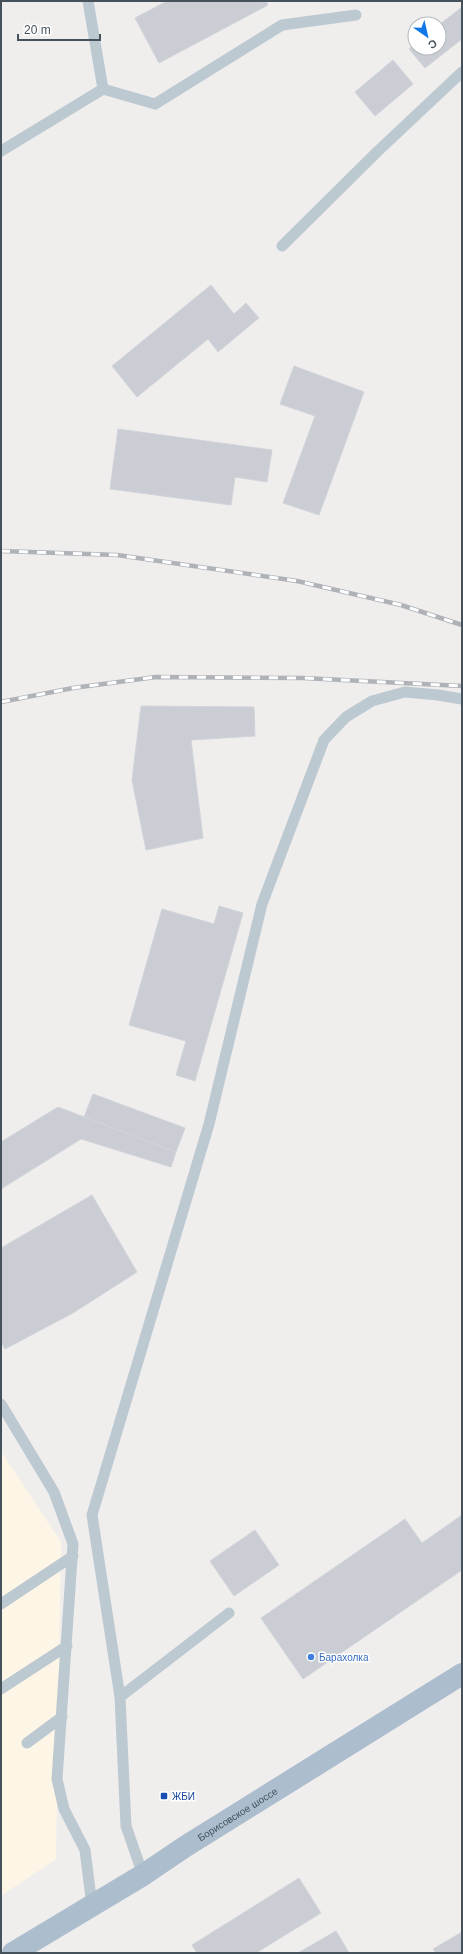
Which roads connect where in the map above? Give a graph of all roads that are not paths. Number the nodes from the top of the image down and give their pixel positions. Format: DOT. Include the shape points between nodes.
graph roads {
  1 [pos="88,1"];
  2 [pos="356,15"];
  3 [pos="462,72"];
  4 [pos="103,89"];
  5 [pos="1,151"];
  6 [pos="282,246"];
  7 [pos="462,699"];
  8 [pos="1,1404"];
  9 [pos="73,1556"];
  10 [pos="1,1604"];
  11 [pos="229,1613"];
  12 [pos="67,1646"];
  13 [pos="462,1674"];
  14 [pos="1,1689"];
  15 [pos="120,1697"];
  16 [pos="62,1717"];
  17 [pos="27,1743"];
  18 [pos="143,1875"];
  19 [pos="92,1906"];
  20 [pos="13,1953"];
  1 -- 4 [label="lane"];
  2 -- 4 [label="lane" via="282,25 155,104"];
  3 -- 6 [label="lane"];
  4 -- 5 [label="lane"];
  7 -- 15 [label="lane" via="405,692 372,701 346,717 324,740 262,904 209,1124 92,1515"];
  8 -- 9 [label="lane" via="54,1492 73,1544"];
  9 -- 10 [label="lane"];
  9 -- 12 [label="lane"];
  11 -- 15 [label="lane"];
  12 -- 14 [label="lane"];
  12 -- 16 [label="lane"];
  13 -- 18 [label="main road, Борисовское шоссе"];
  15 -- 18 [label="lane" via="126,1826"];
  16 -- 17 [label="lane"];
  16 -- 19 [label="lane" via="57,1780 64,1809 85,1850"];
  18 -- 19 [label="main road, Борисовское шоссе"];
  19 -- 20 [label="main road, Борисовское шоссе"];
}
